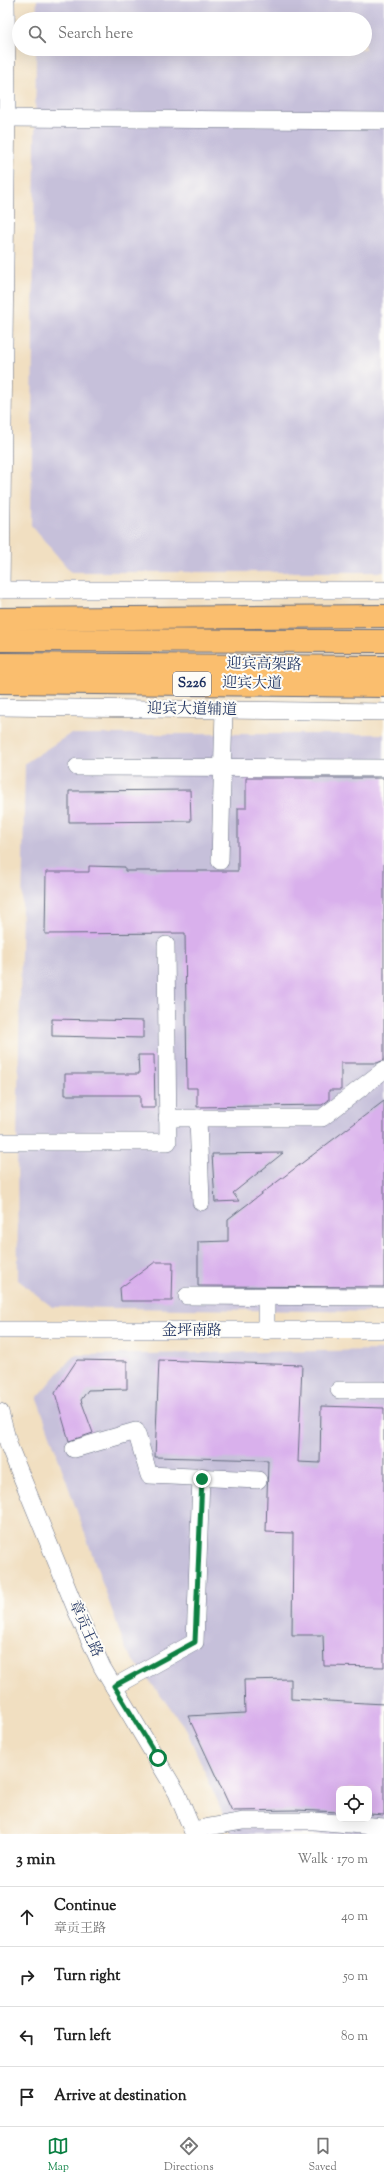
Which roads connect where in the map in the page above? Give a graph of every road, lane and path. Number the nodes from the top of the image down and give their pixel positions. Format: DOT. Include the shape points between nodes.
graph roads {
  1 [pos="6,0"];
  2 [pos="4,98"];
  3 [pos="6,118"];
  4 [pos="384,121"];
  5 [pos="0,590"];
  6 [pos="384,590"];
  7 [pos="384,616"];
  8 [pos="0,619"];
  9 [pos="0,640"];
  10 [pos="384,641"];
  11 [pos="0,664"];
  12 [pos="384,666"];
  13 [pos="0,682"];
  14 [pos="384,686"];
  15 [pos="0,707"];
  16 [pos="224,710"];
  17 [pos="384,712"];
  18 [pos="77,767"];
  19 [pos="223,768"];
  20 [pos="384,768"];
  21 [pos="220,861"];
  22 [pos="166,945"];
  23 [pos="384,1070"];
  24 [pos="168,1118"];
  25 [pos="198,1118"];
  26 [pos="0,1142"];
  27 [pos="201,1202"];
  28 [pos="186,1296"];
  29 [pos="266,1297"];
  30 [pos="384,1298"];
  31 [pos="0,1330"];
  32 [pos="384,1330"];
  33 [pos="266,1331"];
  34 [pos="339,1390"];
  35 [pos="384,1390"];
  36 [pos="0,1412"];
  37 [pos="74,1449"];
  38 [pos="202,1479"];
  39 [pos="258,1480"];
  40 [pos="114,1686"];
  41 [pos="384,1827"];
  42 [pos="193,1832"];
  1 -- 2 [label="street"];
  2 -- 3 [label="street"];
  3 -- 4 [label="street"];
  3 -- 5 [label="street"];
  5 -- 6 [label="street"];
  7 -- 8 [label="main road"];
  9 -- 10 [label="main road, 迎宾高架路"];
  11 -- 12 [label="main road, 迎宾高架路"];
  13 -- 14 [label="main road, 迎宾大道 / S226"];
  15 -- 16 [label="street, 迎宾大道辅道"];
  16 -- 17 [label="street, 迎宾大道辅道"];
  16 -- 19 [label="street"];
  18 -- 19 [label="street"];
  19 -- 20 [label="street"];
  19 -- 21 [label="street"];
  22 -- 24 [label="street"];
  23 -- 25 [label="street" via="322,1118"];
  24 -- 25 [label="street"];
  24 -- 26 [label="street" via="168,1142"];
  25 -- 27 [label="street"];
  28 -- 29 [label="street"];
  29 -- 30 [label="street"];
  29 -- 33 [label="street"];
  31 -- 33 [label="street, 金坪南路"];
  32 -- 33 [label="street, 金坪南路"];
  34 -- 35 [label="street"];
  36 -- 40 [label="street, 章贡王路" via="9,1446 77,1612 102,1667"];
  37 -- 38 [label="street" via="136,1431 149,1475"];
  38 -- 39 [label="street"];
  38 -- 40 [label="street" via="195,1642"];
  40 -- 42 [label="street, 章贡王路" via="177,1793"];
  41 -- 42 [label="street" via="314,1821 242,1821"];
}
